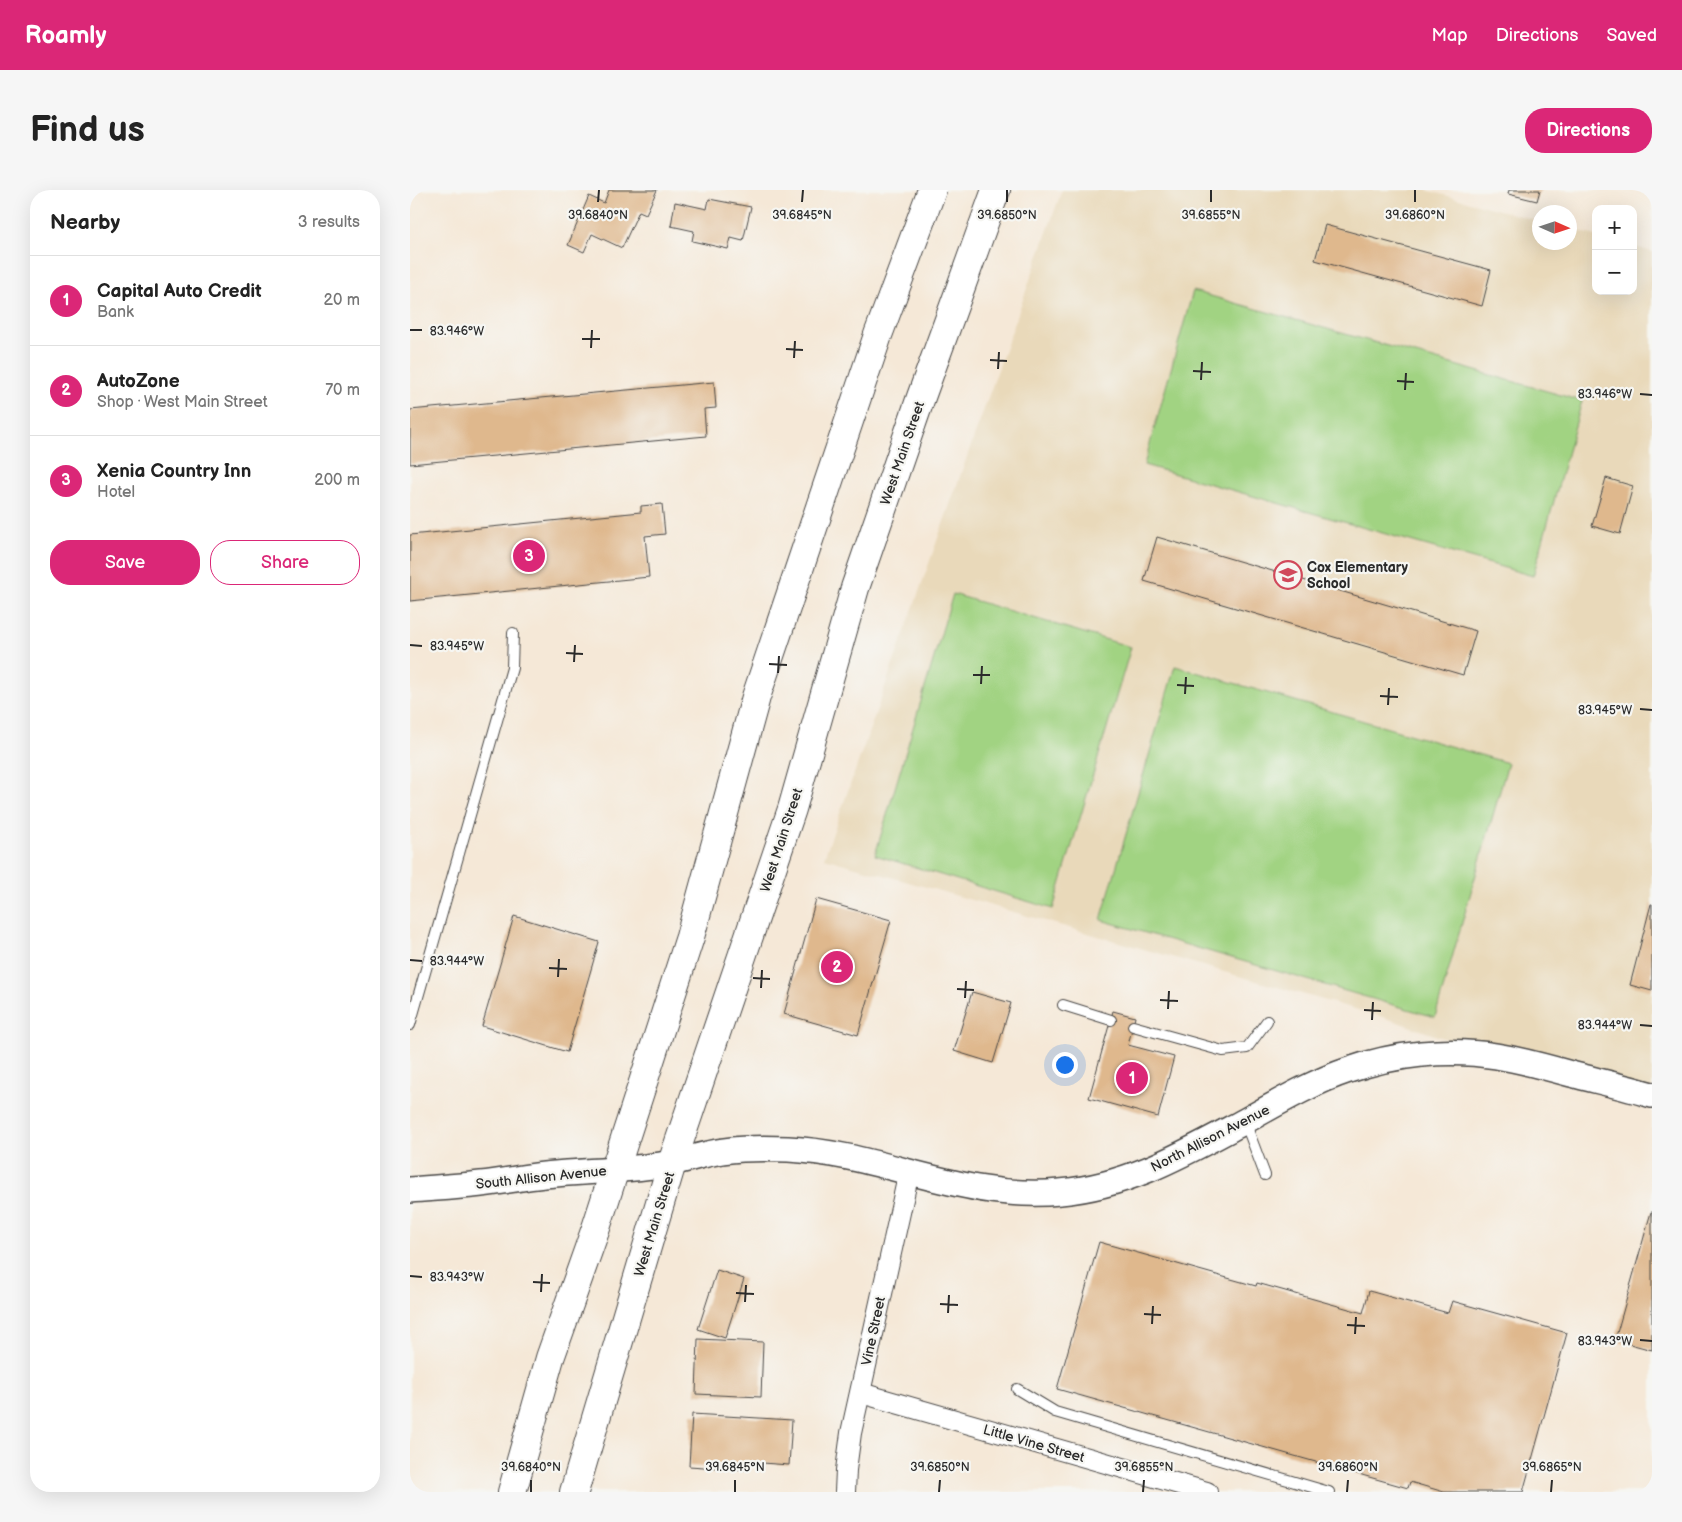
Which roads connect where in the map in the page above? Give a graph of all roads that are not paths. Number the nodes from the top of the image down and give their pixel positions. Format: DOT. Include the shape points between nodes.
graph roads {
  1 [pos="932,190"];
  2 [pos="996,190"];
  3 [pos="513,633"];
  4 [pos="1063,1005"];
  5 [pos="1111,1020"];
  6 [pos="1267,1020"];
  7 [pos="410,1025"];
  8 [pos="1133,1026"];
  9 [pos="1652,1095"];
  10 [pos="1244,1121"];
  11 [pos="672,1163"];
  12 [pos="614,1169"];
  13 [pos="909,1172"];
  14 [pos="1265,1175"];
  15 [pos="410,1190"];
  16 [pos="1017,1389"];
  17 [pos="861,1393"];
  18 [pos="512,1492"];
  19 [pos="574,1492"];
  20 [pos="845,1492"];
  21 [pos="1207,1492"];
  22 [pos="1330,1492"];
  1 -- 12 [label="main road" via="878,335 756,697 690,937"];
  2 -- 11 [label="main road, West Main Street" via="855,588 792,809"];
  3 -- 7 [label="lane" via="512,668"];
  4 -- 5 [label="lane"];
  6 -- 8 [label="lane" via="1247,1048 1222,1051"];
  9 -- 10 [label="street, North Allison Avenue" via="1492,1055 1432,1053 1373,1062 1347,1070 1307,1087"];
  10 -- 13 [label="street, North Allison Avenue" via="1181,1156 1139,1174 1097,1187 1058,1193 971,1188"];
  10 -- 14 [label="lane"];
  11 -- 12 [label="street, South Allison Avenue"];
  11 -- 13 [label="street, North Allison Avenue" via="723,1151 763,1148 875,1162"];
  11 -- 19 [label="main road, West Main Street"];
  12 -- 15 [label="street, South Allison Avenue"];
  12 -- 18 [label="main road" via="550,1358"];
  13 -- 17 [label="street, Vine Street"];
  16 -- 22 [label="lane" via="1055,1412"];
  17 -- 20 [label="street, Vine Street" via="851,1433"];
  17 -- 21 [label="street, Little Vine Street"];
}
